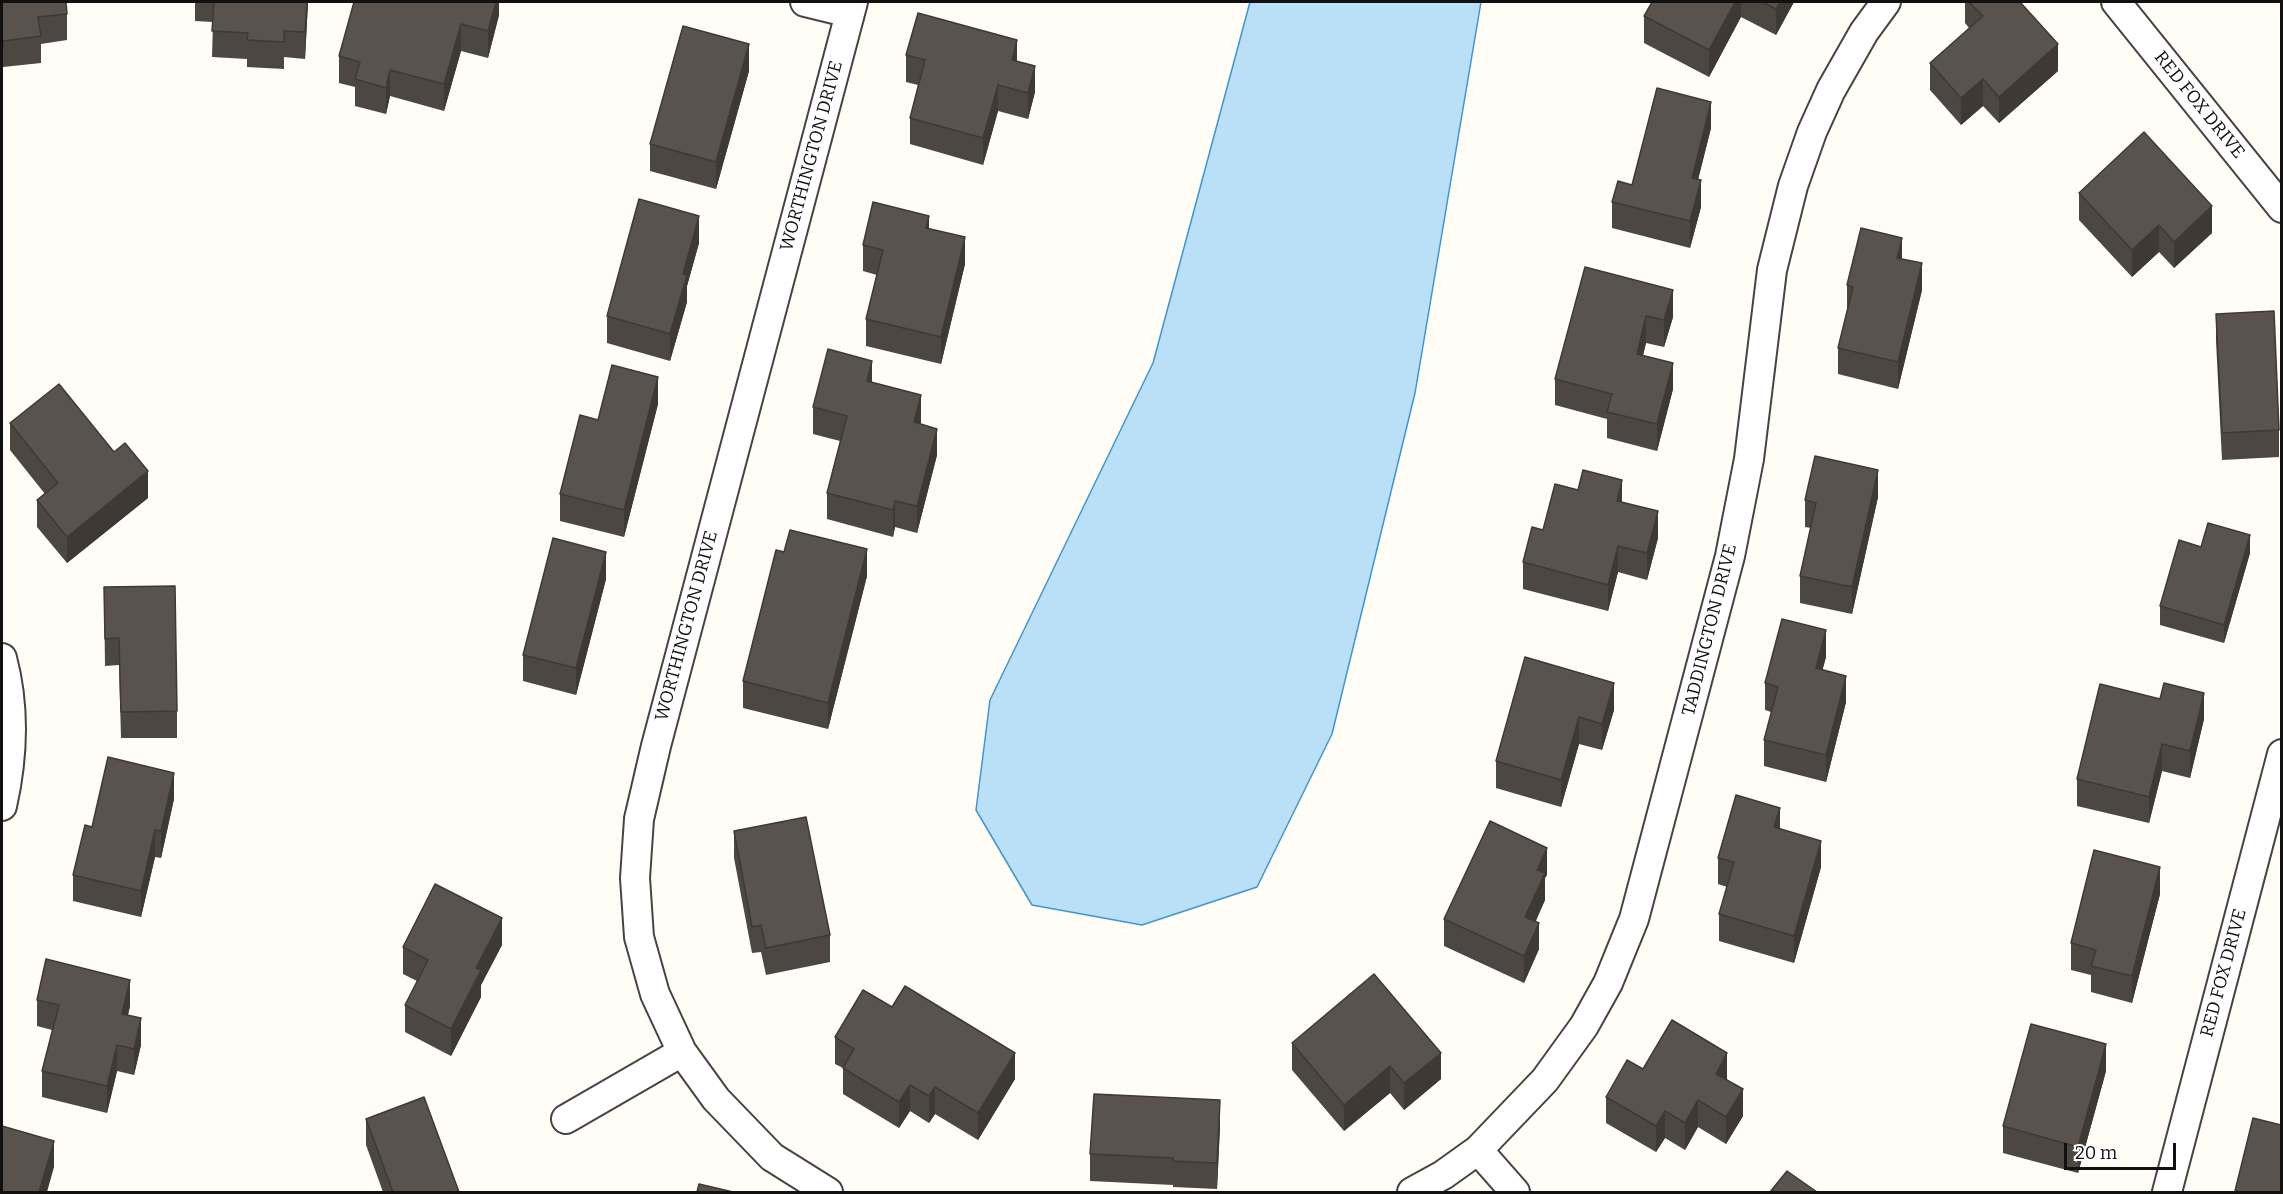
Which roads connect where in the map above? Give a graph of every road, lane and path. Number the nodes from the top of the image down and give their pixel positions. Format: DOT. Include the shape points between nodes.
graph roads {
  1 [pos="805,2"];
  2 [pos="1886,2"];
  3 [pos="2116,2"];
  4 [pos="851,7"];
  5 [pos="2282,208"];
  6 [pos="2,658"];
  7 [pos="2282,754"];
  8 [pos="2,806"];
  9 [pos="682,1052"];
  10 [pos="566,1119"];
  11 [pos="1478,1150"];
  12 [pos="828,1192"];
  13 [pos="1412,1192"];
  14 [pos="1515,1192"];
  15 [pos="2167,1192"];
  1 -- 4 [label="street"];
  2 -- 11 [label="street, TADDINGTON DRIVE" via="1831,90 1793,186 1772,270 1749,459 1730,556 1634,919 1608,983 1584,1026 1545,1080"];
  3 -- 5 [label="street, RED FOX DRIVE"];
  4 -- 9 [label="street, WORTHINGTON DRIVE" via="639,819 635,878 639,938 655,994"];
  6 -- 8 [label="street" via="10,700 11,744"];
  7 -- 15 [label="street, RED FOX DRIVE"];
  9 -- 10 [label="street"];
  9 -- 12 [label="street, WORTHINGTON DRIVE" via="716,1099 772,1157"];
  11 -- 13 [label="street, TADDINGTON DRIVE"];
  11 -- 14 [label="street"];
}
